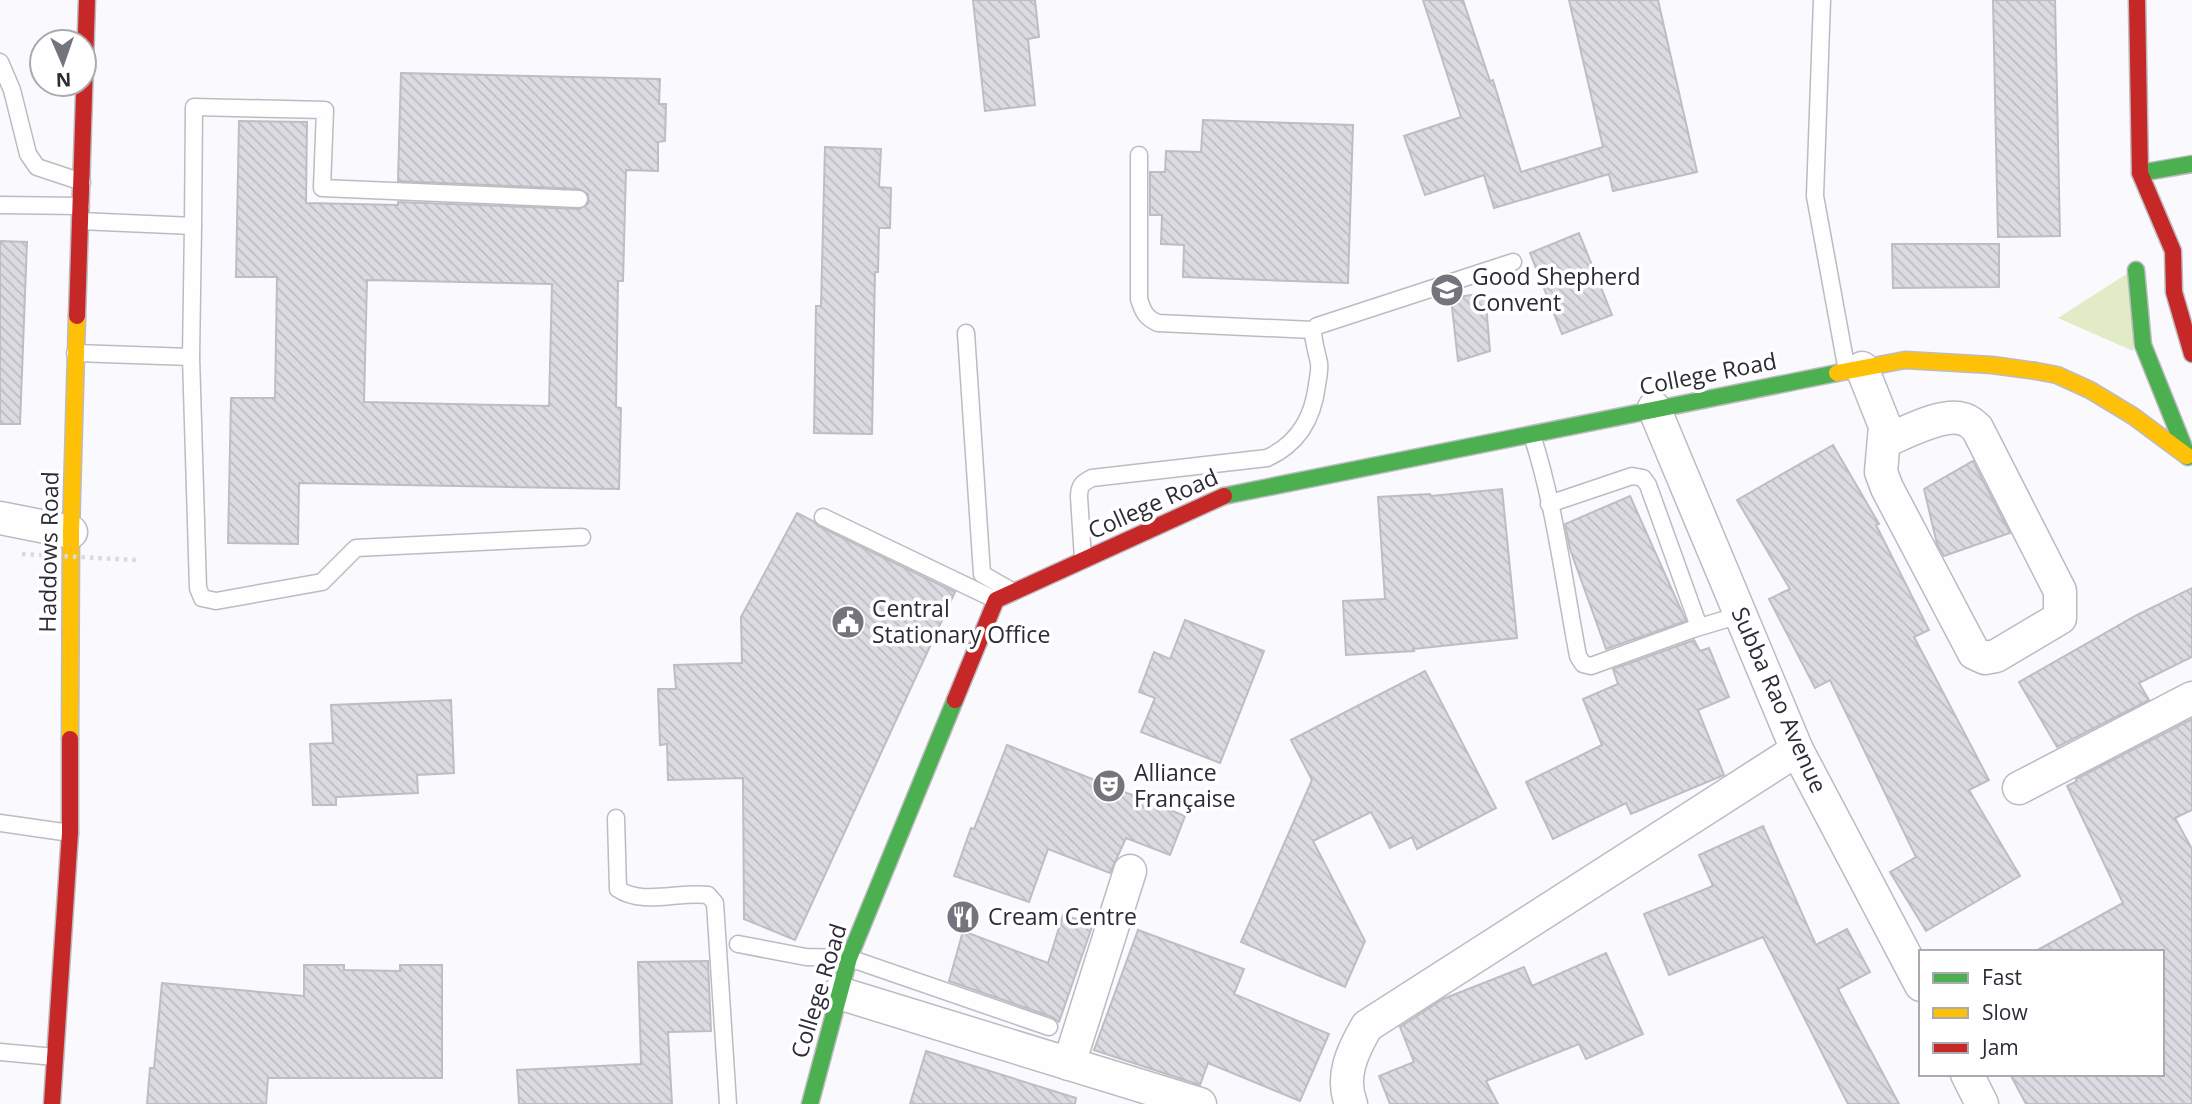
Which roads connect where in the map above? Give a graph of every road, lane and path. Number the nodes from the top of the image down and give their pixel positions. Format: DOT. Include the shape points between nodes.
graph roads {
  1 [pos="88,0"];
  2 [pos="1822,0"];
  3 [pos="2137,0"];
  4 [pos="0,62"];
  5 [pos="1139,155"];
  6 [pos="2192,164"];
  7 [pos="2140,173"];
  8 [pos="82,182"];
  9 [pos="579,199"];
  10 [pos="0,205"];
  11 [pos="81,214"];
  12 [pos="193,226"];
  13 [pos="2160,258"];
  14 [pos="1513,261"];
  15 [pos="1313,330"];
  16 [pos="966,333"];
  17 [pos="75,353"];
  18 [pos="2192,354"];
  19 [pos="191,357"];
  20 [pos="1854,370"];
  21 [pos="2154,387"];
  22 [pos="2115,403"];
  23 [pos="1654,408"];
  24 [pos="1532,432"];
  25 [pos="1885,441"];
  26 [pos="2190,462"];
  27 [pos="1549,504"];
  28 [pos="823,517"];
  29 [pos="0,518"];
  30 [pos="71,532"];
  31 [pos="582,537"];
  32 [pos="22,554"];
  33 [pos="1083,559"];
  34 [pos="136,560"];
  35 [pos="1014,592"];
  36 [pos="996,600"];
  37 [pos="1740,615"];
  38 [pos="1693,629"];
  39 [pos="2192,698"];
  40 [pos="1797,750"];
  41 [pos="2019,789"];
  42 [pos="617,818"];
  43 [pos="0,823"];
  44 [pos="70,834"];
  45 [pos="1130,871"];
  46 [pos="738,944"];
  47 [pos="849,958"];
  48 [pos="1919,981"];
  49 [pos="839,993"];
  50 [pos="1049,1027"];
  51 [pos="0,1052"];
  52 [pos="55,1057"];
  53 [pos="1069,1064"];
  54 [pos="1968,1076"];
  55 [pos="52,1104"];
  56 [pos="728,1104"];
  57 [pos="810,1104"];
  58 [pos="1200,1104"];
  59 [pos="1351,1104"];
  60 [pos="1983,1104"];
  1 -- 8 [label="main road, Haddows Road"];
  2 -- 20 [label="lane" via="1815,197"];
  3 -- 7 [label="main road"];
  4 -- 8 [label="lane" via="28,154 37,167"];
  5 -- 15 [label="lane" via="1139,299 1148,319"];
  6 -- 7 [label="main road"];
  7 -- 13 [label="main road"];
  8 -- 11 [label="main road, Haddows Road"];
  9 -- 12 [label="lane" via="323,188 325,110 194,107"];
  10 -- 11 [label="lane"];
  11 -- 12 [label="lane"];
  11 -- 17 [label="main road, Haddows Road"];
  12 -- 19 [label="lane"];
  13 -- 18 [label="main road"];
  13 -- 21 [label="main road" via="2143,345"];
  14 -- 15 [label="lane"];
  15 -- 33 [label="lane" via="1320,366 1310,416 1298,436 1267,458 1092,478 1082,483"];
  16 -- 35 [label="lane" via="982,574"];
  17 -- 19 [label="lane"];
  17 -- 30 [label="main road, Haddows Road"];
  19 -- 31 [label="lane" via="198,588 202,598 216,601 322,582 356,548"];
  20 -- 22 [label="main road, College Road" via="1905,360 2018,367 2073,381"];
  20 -- 23 [label="main road, College Road"];
  20 -- 25 [label="street" via="1885,426"];
  21 -- 22 [label="main road"];
  21 -- 26 [label="main road"];
  22 -- 26 [label="main road, College Road"];
  23 -- 24 [label="main road, College Road"];
  23 -- 37 [label="street, Subba Rao Avenue"];
  24 -- 27 [label="lane"];
  24 -- 33 [label="main road, College Road" via="1229,494"];
  25 -- 25 [label="street" via="1881,472 1887,488 1974,653 1996,656 2060,618 2060,591 1977,428 1953,416"];
  27 -- 38 [label="lane" via="1632,476 1643,478 1698,624"];
  27 -- 38 [label="lane" via="1583,664 1591,666"];
  28 -- 36 [label="lane"];
  29 -- 30 [label="street"];
  30 -- 44 [label="main road, Haddows Road"];
  32 -- 34 [label="path, bridge"];
  33 -- 35 [label="main road, College Road"];
  35 -- 36 [label="main road, College Road"];
  36 -- 47 [label="main road, College Road"];
  37 -- 38 [label="lane"];
  37 -- 40 [label="street, Subba Rao Avenue"];
  39 -- 41 [label="street"];
  40 -- 48 [label="street, Subba Rao Avenue"];
  40 -- 59 [label="street" via="1367,1026 1350,1056 1347,1094"];
  42 -- 56 [label="lane" via="618,889 635,897 708,895 715,903"];
  43 -- 44 [label="lane"];
  44 -- 52 [label="main road, Haddows Road"];
  45 -- 53 [label="street"];
  46 -- 47 [label="lane" via="806,957"];
  47 -- 49 [label="main road, College Road"];
  47 -- 50 [label="lane"];
  49 -- 53 [label="street"];
  49 -- 57 [label="main road, College Road"];
  51 -- 52 [label="lane"];
  52 -- 55 [label="main road, Haddows Road"];
  53 -- 58 [label="street"];
  54 -- 60 [label="street"];
}
